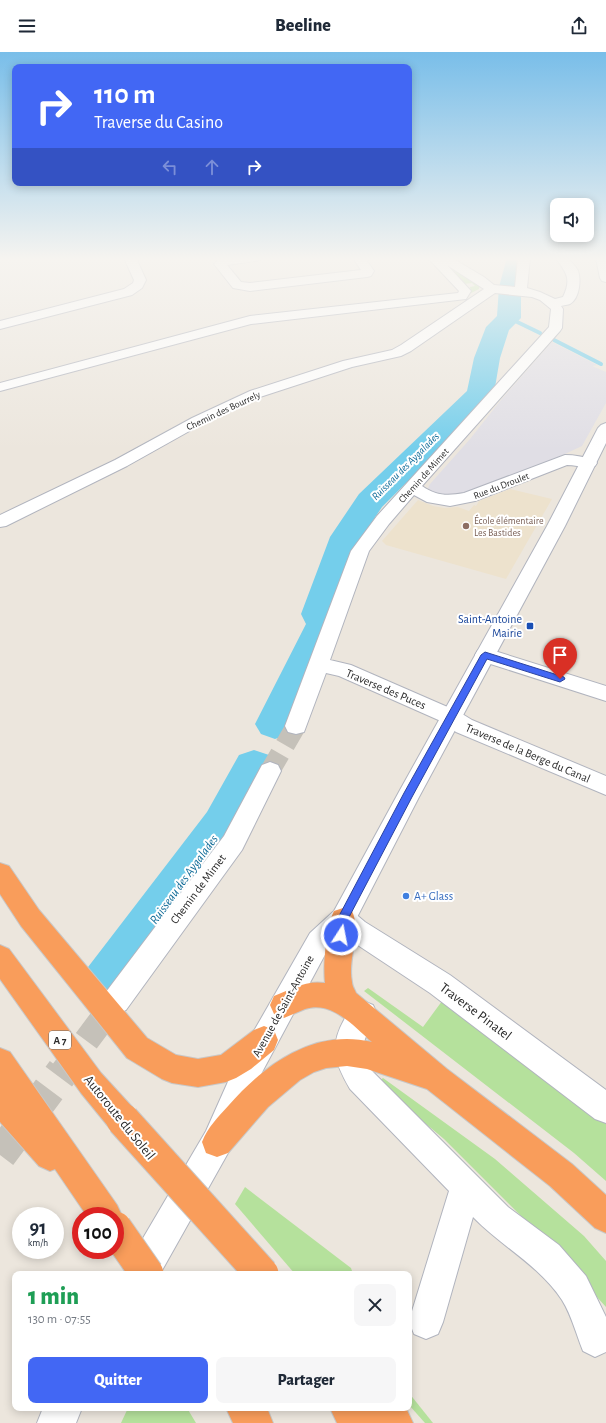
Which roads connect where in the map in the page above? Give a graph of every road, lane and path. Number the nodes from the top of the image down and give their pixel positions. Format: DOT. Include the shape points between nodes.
graph roads {
  1 [pos="12,322"];
  2 [pos="243,322"];
  3 [pos="445,322"];
  4 [pos="556,322"];
  5 [pos="0,325"];
  6 [pos="0,387"];
  7 [pos="606,428"];
  8 [pos="589,463"];
  9 [pos="413,487"];
  10 [pos="0,522"];
  11 [pos="485,655"];
  12 [pos="319,665"];
  13 [pos="606,694"];
  14 [pos="451,717"];
  15 [pos="296,726"];
  16 [pos="270,771"];
  17 [pos="606,786"];
  18 [pos="0,873"];
  19 [pos="343,919"];
  20 [pos="0,957"];
  21 [pos="116,1001"];
  22 [pos="284,1005"];
  23 [pos="354,1008"];
  24 [pos="264,1040"];
  25 [pos="348,1052"];
  26 [pos="0,1062"];
  27 [pos="437,1079"];
  28 [pos="0,1100"];
  29 [pos="606,1108"];
  30 [pos="123,1120"];
  31 [pos="216,1142"];
  32 [pos="466,1186"];
  33 [pos="100,1207"];
  34 [pos="101,1207"];
  35 [pos="606,1216"];
  36 [pos="124,1241"];
  37 [pos="143,1271"];
  38 [pos="145,1271"];
  39 [pos="243,1271"];
  40 [pos="259,1271"];
  41 [pos="426,1322"];
  42 [pos="596,1339"];
  43 [pos="62,1411"];
  44 [pos="246,1411"];
  45 [pos="350,1411"];
  46 [pos="385,1411"];
  47 [pos="55,1423"];
  48 [pos="255,1423"];
  49 [pos="359,1423"];
  50 [pos="395,1423"];
  1 -- 5 [label="street"];
  2 -- 6 [label="street"];
  3 -- 10 [label="street, Chemin des Bourrely" via="396,353 348,364 255,394"];
  4 -- 9 [label="street, Chemin de Mimet" via="555,328"];
  7 -- 8 [label="street, Avenue de Saint-Antoine"];
  8 -- 9 [label="street, Rue du Droulet" via="565,460 469,497 450,500 433,498"];
  8 -- 11 [label="street, Avenue de Saint-Antoine"];
  9 -- 12 [label="street, Chemin de Mimet" via="383,520 360,551"];
  11 -- 13 [label="street"];
  11 -- 14 [label="street, Avenue de Saint-Antoine"];
  12 -- 14 [label="street, Traverse des Puces" via="344,670"];
  12 -- 15 [label="street, Chemin de Mimet"];
  14 -- 17 [label="street, Traverse de la Berge du Canal" via="464,726"];
  14 -- 19 [label="street, Avenue de Saint-Antoine"];
  16 -- 21 [label="street, Chemin de Mimet" via="233,843"];
  18 -- 24 [label="highway" via="30,918 137,1048 172,1069 198,1073 226,1068"];
  19 -- 22 [label="street, Avenue de Saint-Antoine" via="319,941"];
  19 -- 23 [label="highway" via="338,982"];
  19 -- 29 [label="street, Traverse Pinatel" via="440,984"];
  20 -- 30 [label="highway, Autoroute du Soleil / A 7"];
  22 -- 23 [label="highway" via="304,996 323,995"];
  22 -- 24 [label="street, Avenue de Saint-Antoine"];
  23 -- 25 [label="street"];
  23 -- 27 [label="highway"];
  24 -- 31 [label="street, Avenue de Saint-Antoine" via="249,1067"];
  25 -- 27 [label="highway" via="374,1057"];
  25 -- 31 [label="highway" via="310,1059 282,1075 249,1104"];
  25 -- 32 [label="street" via="350,1064 370,1091"];
  26 -- 34 [label="highway"];
  27 -- 35 [label="highway" via="561,1175"];
  28 -- 33 [label="highway"];
  30 -- 39 [label="highway, Autoroute du Soleil / A 7, bridge"];
  30 -- 40 [label="highway, bridge"];
  31 -- 37 [label="street, Avenue de Saint-Antoine"];
  32 -- 41 [label="street"];
  32 -- 42 [label="street" via="497,1218 546,1257 574,1288 588,1315"];
  36 -- 38 [label="highway, bridge"];
  43 -- 47 [label="street"];
  44 -- 48 [label="highway"];
  45 -- 49 [label="highway"];
  46 -- 50 [label="highway"];
}
